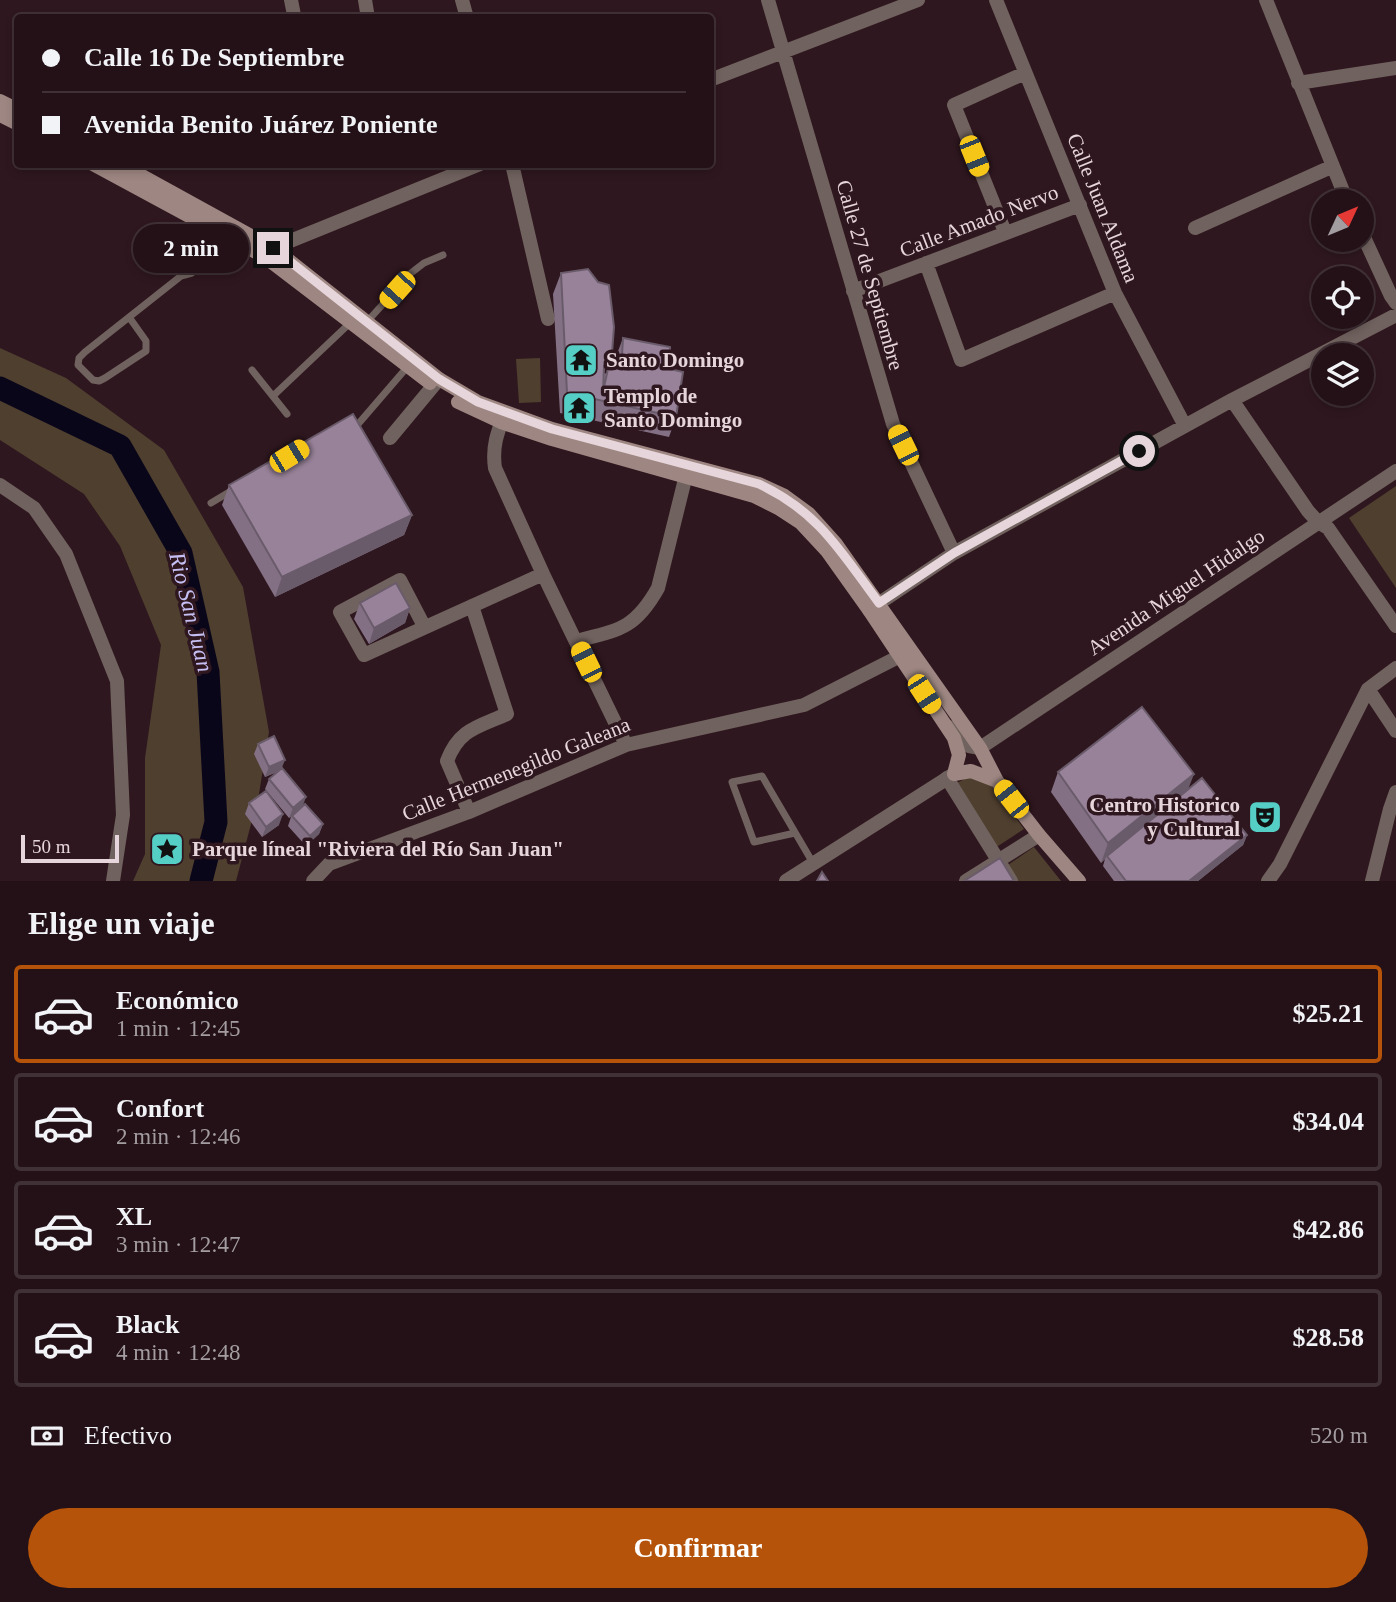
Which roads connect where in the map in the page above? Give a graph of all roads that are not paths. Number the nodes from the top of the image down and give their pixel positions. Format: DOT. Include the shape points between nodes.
graph roads {
  1 [pos="768,0"];
  2 [pos="918,0"];
  3 [pos="996,0"];
  4 [pos="1266,0"];
  5 [pos="784,52"];
  6 [pos="1396,68"];
  7 [pos="1025,73"];
  8 [pos="714,78"];
  9 [pos="1298,83"];
  10 [pos="1331,167"];
  11 [pos="101,168"];
  12 [pos="126,168"];
  13 [pos="470,168"];
  14 [pos="513,168"];
  15 [pos="1341,189"];
  16 [pos="1080,205"];
  17 [pos="224,228"];
  18 [pos="1195,228"];
  19 [pos="1005,232"];
  20 [pos="269,252"];
  21 [pos="1371,252"];
  22 [pos="443,255"];
  23 [pos="926,263"];
  24 [pos="852,291"];
  25 [pos="1115,293"];
  26 [pos="1396,303"];
  27 [pos="1396,315"];
  28 [pos="129,317"];
  29 [pos="548,318"];
  30 [pos="359,322"];
  31 [pos="410,363"];
  32 [pos="252,370"];
  33 [pos="436,382"];
  34 [pos="273,396"];
  35 [pos="1232,400"];
  36 [pos="287,414"];
  37 [pos="503,418"];
  38 [pos="1185,426"];
  39 [pos="349,431"];
  40 [pos="390,439"];
  41 [pos="687,470"];
  42 [pos="1396,471"];
  43 [pos="0,485"];
  44 [pos="240,485"];
  45 [pos="211,503"];
  46 [pos="1318,522"];
  47 [pos="954,553"];
  48 [pos="543,574"];
  49 [pos="472,606"];
  50 [pos="874,607"];
  51 [pos="424,626"];
  52 [pos="1396,626"];
  53 [pos="576,641"];
  54 [pos="905,653"];
  55 [pos="1396,668"];
  56 [pos="1368,689"];
  57 [pos="937,713"];
  58 [pos="1396,731"];
  59 [pos="626,745"];
  60 [pos="979,748"];
  61 [pos="950,776"];
  62 [pos="997,781"];
  63 [pos="1396,792"];
  64 [pos="469,812"];
  65 [pos="795,833"];
  66 [pos="1039,835"];
  67 [pos="998,860"];
  68 [pos="813,864"];
  69 [pos="113,881"];
  70 [pos="313,881"];
  71 [pos="786,881"];
  72 [pos="966,881"];
  73 [pos="1011,881"];
  74 [pos="1079,881"];
  75 [pos="1268,881"];
  76 [pos="1372,881"];
  1 -- 5 [label="street, Calle 27 de Septiembre"];
  2 -- 5 [label="street"];
  3 -- 7 [label="street, Calle Juan Aldama"];
  4 -- 9 [label="street"];
  5 -- 8 [label="street"];
  5 -- 24 [label="street, Calle 27 de Septiembre"];
  6 -- 9 [label="street"];
  7 -- 16 [label="street, Calle Juan Aldama"];
  7 -- 19 [label="street" via="954,105"];
  9 -- 10 [label="street"];
  10 -- 15 [label="street"];
  10 -- 18 [label="street"];
  11 -- 17 [label="main road"];
  12 -- 17 [label="main road"];
  13 -- 20 [label="street"];
  14 -- 29 [label="street"];
  16 -- 19 [label="street, Calle Amado Nervo"];
  16 -- 25 [label="street, Calle Juan Aldama"];
  17 -- 20 [label="main road"];
  17 -- 28 [label="lane" via="192,273 181,276"];
  19 -- 23 [label="street, Calle Amado Nervo"];
  20 -- 30 [label="main road"];
  21 -- 26 [label="street"];
  22 -- 30 [label="lane" via="411,273"];
  23 -- 24 [label="street, Calle Amado Nervo"];
  23 -- 25 [label="street" via="961,360"];
  24 -- 47 [label="street, Calle 27 de Septiembre" via="893,424"];
  25 -- 38 [label="street, Calle Juan Aldama"];
  27 -- 35 [label="street"];
  28 -- 28 [label="lane" via="146,341 146,351 105,378 93,380 78,365 79,358"];
  30 -- 31 [label="main road"];
  30 -- 34 [label="lane"];
  31 -- 33 [label="main road"];
  31 -- 39 [label="lane"];
  32 -- 34 [label="lane"];
  33 -- 37 [label="main road"];
  33 -- 40 [label="street"];
  34 -- 36 [label="lane"];
  35 -- 38 [label="street"];
  35 -- 46 [label="street"];
  37 -- 41 [label="main road"];
  37 -- 48 [label="street" via="494,440 495,468"];
  38 -- 47 [label="street"];
  41 -- 50 [label="main road" via="759,484 809,514 836,544"];
  41 -- 53 [label="street" via="658,588 648,606 619,630"];
  42 -- 46 [label="street, Avenida Miguel Hidalgo"];
  43 -- 69 [label="street" via="34,508 66,554 117,681 123,815"];
  44 -- 45 [label="lane"];
  46 -- 52 [label="street" via="1328,528"];
  46 -- 60 [label="street, Avenida Miguel Hidalgo"];
  47 -- 50 [label="street"];
  48 -- 49 [label="street"];
  48 -- 53 [label="street"];
  49 -- 51 [label="street"];
  49 -- 64 [label="street" via="507,714 468,731 454,744 447,761"];
  50 -- 54 [label="main road"];
  51 -- 51 [label="street" via="400,580 340,612 364,655"];
  53 -- 59 [label="street"];
  54 -- 57 [label="main road"];
  54 -- 59 [label="street, Calle Hermenegildo Galeana" via="804,705"];
  54 -- 60 [label="main road"];
  55 -- 56 [label="street"];
  56 -- 58 [label="street"];
  56 -- 75 [label="street"];
  57 -- 60 [label="street" via="969,746"];
  57 -- 61 [label="main road" via="958,747"];
  59 -- 64 [label="street, Calle Hermenegildo Galeana"];
  60 -- 62 [label="main road"];
  61 -- 62 [label="main road" via="971,771"];
  61 -- 67 [label="street"];
  61 -- 68 [label="street"];
  62 -- 66 [label="main road"];
  63 -- 76 [label="street"];
  64 -- 70 [label="street, Calle Hermenegildo Galeana" via="329,864"];
  65 -- 65 [label="lane" via="762,776 732,782 754,842"];
  65 -- 68 [label="lane"];
  66 -- 67 [label="street"];
  66 -- 74 [label="main road"];
  67 -- 72 [label="street"];
  67 -- 73 [label="street"];
  68 -- 71 [label="street"];
}
